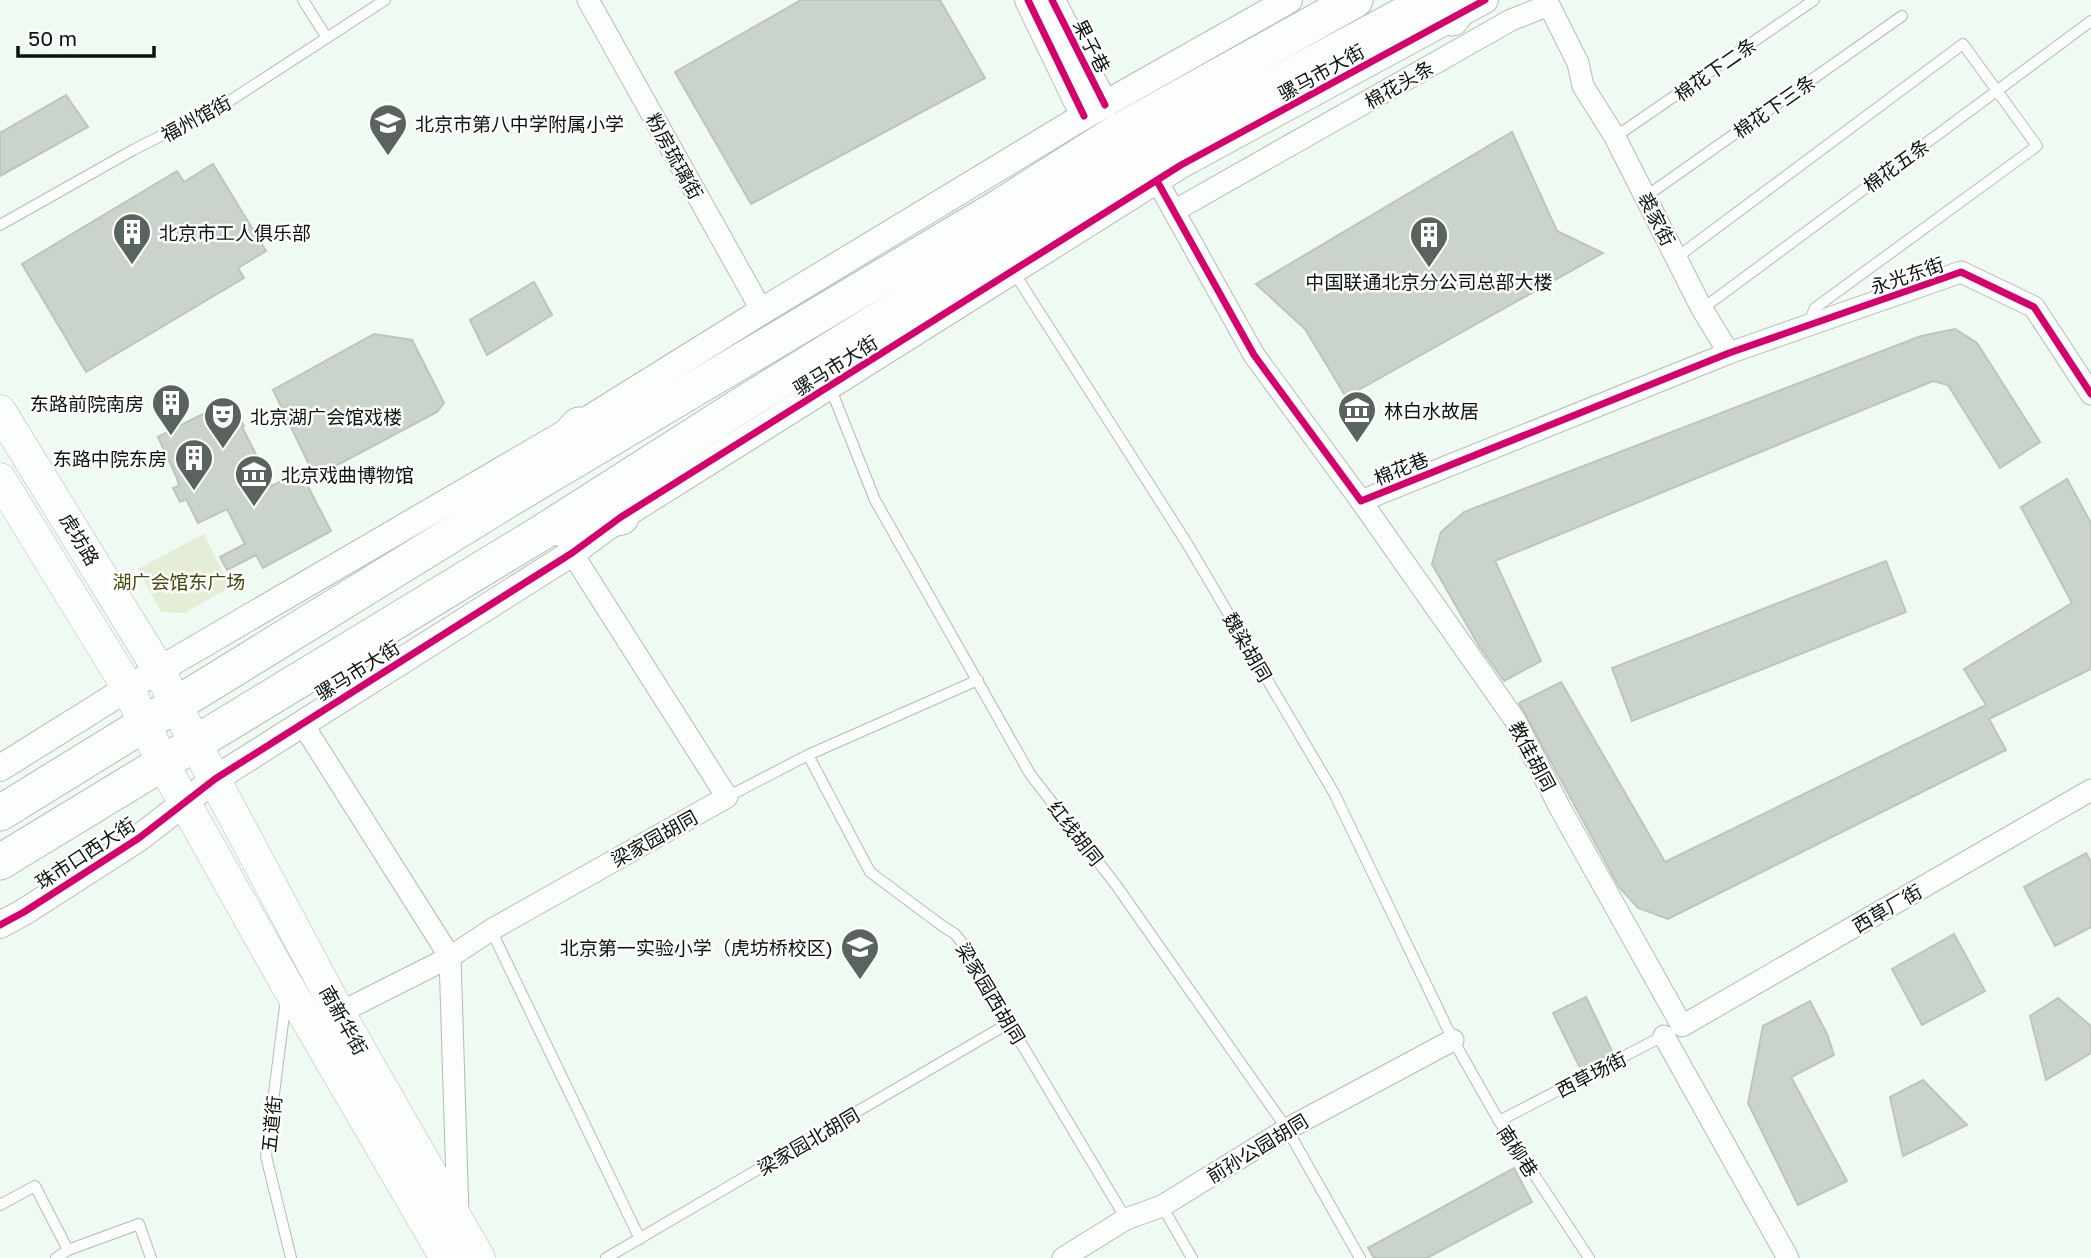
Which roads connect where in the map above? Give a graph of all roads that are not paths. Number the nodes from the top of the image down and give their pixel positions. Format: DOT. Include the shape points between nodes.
graph roads {
  1 [pos="303,0"];
  2 [pos="385,0"];
  3 [pos="588,0"];
  4 [pos="1028,0"];
  5 [pos="1052,0"];
  6 [pos="1289,0"];
  7 [pos="1355,0"];
  8 [pos="1485,0"];
  9 [pos="1814,0"];
  10 [pos="1449,6"];
  11 [pos="1902,16"];
  12 [pos="2091,21"];
  13 [pos="327,38"];
  14 [pos="1583,86"];
  15 [pos="1998,90"];
  16 [pos="1095,111"];
  17 [pos="1202,124"];
  18 [pos="1258,124"];
  19 [pos="1615,137"];
  20 [pos="1157,181"];
  21 [pos="1645,197"];
  22 [pos="1174,212"];
  23 [pos="0,225"];
  24 [pos="1676,258"];
  25 [pos="1013,271"];
  26 [pos="1702,309"];
  27 [pos="762,311"];
  28 [pos="1807,326"];
  29 [pos="1728,353"];
  30 [pos="830,386"];
  31 [pos="2091,394"];
  32 [pos="0,411"];
  33 [pos="579,425"];
  34 [pos="0,479"];
  35 [pos="511,498"];
  36 [pos="1360,501"];
  37 [pos="621,517"];
  38 [pos="541,533"];
  39 [pos="572,553"];
  40 [pos="159,670"];
  41 [pos="978,680"];
  42 [pos="128,688"];
  43 [pos="177,704"];
  44 [pos="302,723"];
  45 [pos="145,724"];
  46 [pos="195,743"];
  47 [pos="808,755"];
  48 [pos="163,764"];
  49 [pos="0,768"];
  50 [pos="215,779"];
  51 [pos="2091,790"];
  52 [pos="727,797"];
  53 [pos="185,802"];
  54 [pos="0,813"];
  55 [pos="0,862"];
  56 [pos="0,925"];
  57 [pos="491,930"];
  58 [pos="450,957"];
  59 [pos="288,987"];
  60 [pos="339,1013"];
  61 [pos="1009,1023"];
  62 [pos="1673,1031"];
  63 [pos="1453,1040"];
  64 [pos="1499,1121"];
  65 [pos="1287,1129"];
  66 [pos="0,1205"];
  67 [pos="1162,1206"];
  68 [pos="1126,1219"];
  69 [pos="458,1221"];
  70 [pos="640,1239"];
  71 [pos="68,1251"];
  72 [pos="56,1258"];
  73 [pos="151,1258"];
  74 [pos="291,1258"];
  75 [pos="446,1258"];
  76 [pos="479,1258"];
  77 [pos="606,1258"];
  78 [pos="1063,1258"];
  79 [pos="1192,1258"];
  80 [pos="1360,1258"];
  81 [pos="1589,1258"];
  82 [pos="1788,1258"];
  1 -- 13 [label="lane"];
  2 -- 13 [label="lane, 福州馆街"];
  3 -- 27 [label="street, 粉房琉璃街"];
  4 -- 16 [label="street, 果子巷"];
  5 -- 16 [label="street, 果子巷"];
  6 -- 16 [label="street"];
  7 -- 35 [label="main road" via="1116,133"];
  8 -- 10 [label="street, 骡马市大街"];
  9 -- 19 [label="lane, 棉花下二条"];
  10 -- 17 [label="main road, 骡马市大街"];
  10 -- 18 [label="street, 骡马市大街"];
  11 -- 21 [label="lane, 棉花下三条"];
  12 -- 15 [label="lane, 棉花五条"];
  13 -- 23 [label="lane, 福州馆街" via="228,102"];
  14 -- 19 [label="street, 裘家街"];
  14 -- 22 [label="street, 棉花头条" via="1578,63 1549,5 1511,20"];
  15 -- 24 [label="lane" via="1963,44"];
  15 -- 26 [label="lane, 棉花五条"];
  15 -- 28 [label="lane" via="2037,146 1815,308"];
  16 -- 27 [label="street"];
  17 -- 18 [label="main road"];
  17 -- 38 [label="main road, 骡马市大街" via="1021,231"];
  18 -- 20 [label="street, 骡马市大街"];
  19 -- 21 [label="street, 裘家街"];
  20 -- 22 [label="street, 棉花巷"];
  20 -- 25 [label="street, 骡马市大街"];
  21 -- 24 [label="street, 裘家街"];
  22 -- 36 [label="street, 棉花巷" via="1254,355"];
  24 -- 26 [label="street, 裘家街"];
  25 -- 30 [label="street, 骡马市大街"];
  25 -- 63 [label="lane, 魏染胡同" via="1188,545 1334,793"];
  26 -- 29 [label="street, 裘家街"];
  27 -- 33 [label="street"];
  28 -- 29 [label="street, 永光东街"];
  28 -- 31 [label="street, 永光东街" via="1961,272 2034,307"];
  29 -- 36 [label="street, 棉花巷"];
  30 -- 37 [label="street, 骡马市大街"];
  30 -- 41 [label="lane, 红线胡同" via="875,500"];
  32 -- 40 [label="main road, 虎坊路"];
  33 -- 35 [label="main road"];
  33 -- 40 [label="street"];
  34 -- 42 [label="main road, 虎坊路"];
  35 -- 43 [label="main road"];
  36 -- 62 [label="street, 教佳胡同" via="1515,720"];
  37 -- 38 [label="main road"];
  37 -- 39 [label="street, 骡马市大街"];
  38 -- 46 [label="main road, 骡马市大街"];
  39 -- 44 [label="street, 骡马市大街"];
  39 -- 52 [label="street"];
  40 -- 42 [label="street"];
  40 -- 43 [label="main road, 虎坊路"];
  41 -- 47 [label="lane, 梁家园胡同"];
  41 -- 65 [label="lane, 红线胡同" via="1030,774 1116,885"];
  42 -- 45 [label="main road, 虎坊路"];
  42 -- 49 [label="street"];
  43 -- 45 [label="main road"];
  43 -- 46 [label="main road, 虎坊路"];
  44 -- 50 [label="street, 骡马市大街"];
  44 -- 58 [label="street"];
  45 -- 48 [label="main road, 虎坊路"];
  45 -- 54 [label="main road"];
  46 -- 48 [label="main road, 骡马市大街"];
  46 -- 50 [label="main road, 南新华街"];
  47 -- 52 [label="lane, 梁家园胡同"];
  47 -- 61 [label="lane, 梁家园西胡同" via="870,872 955,934"];
  48 -- 53 [label="main road, 南新华街"];
  48 -- 55 [label="main road, 珠市口西大街"];
  50 -- 53 [label="street, 骡马市大街"];
  50 -- 60 [label="main road, 南新华街"];
  51 -- 62 [label="street, 西草厂街"];
  52 -- 57 [label="street, 梁家园胡同"];
  53 -- 56 [label="street, 珠市口西大街" via="139,838"];
  53 -- 59 [label="main road, 南新华街"];
  57 -- 58 [label="street, 梁家园胡同"];
  57 -- 70 [label="lane"];
  58 -- 60 [label="street, 梁家园胡同"];
  58 -- 69 [label="street"];
  59 -- 74 [label="lane, 五道街" via="266,1156"];
  59 -- 75 [label="main road, 南新华街"];
  60 -- 69 [label="main road, 南新华街"];
  61 -- 68 [label="lane, 梁家园西胡同"];
  61 -- 70 [label="lane, 梁家园北胡同"];
  62 -- 64 [label="lane, 西草场街"];
  62 -- 82 [label="street, 教佳胡同"];
  63 -- 64 [label="lane, 南柳巷"];
  63 -- 65 [label="street, 前孙公园胡同"];
  64 -- 81 [label="lane, 南柳巷"];
  65 -- 67 [label="street, 前孙公园胡同"];
  65 -- 80 [label="lane, 红线胡同"];
  66 -- 71 [label="lane" via="35,1186"];
  67 -- 68 [label="street, 前孙公园胡同"];
  67 -- 79 [label="lane"];
  68 -- 78 [label="street, 前孙公园胡同"];
  69 -- 76 [label="main road, 南新华街"];
  70 -- 77 [label="lane, 梁家园北胡同"];
  71 -- 72 [label="lane"];
  71 -- 73 [label="lane" via="139,1224"];
}
